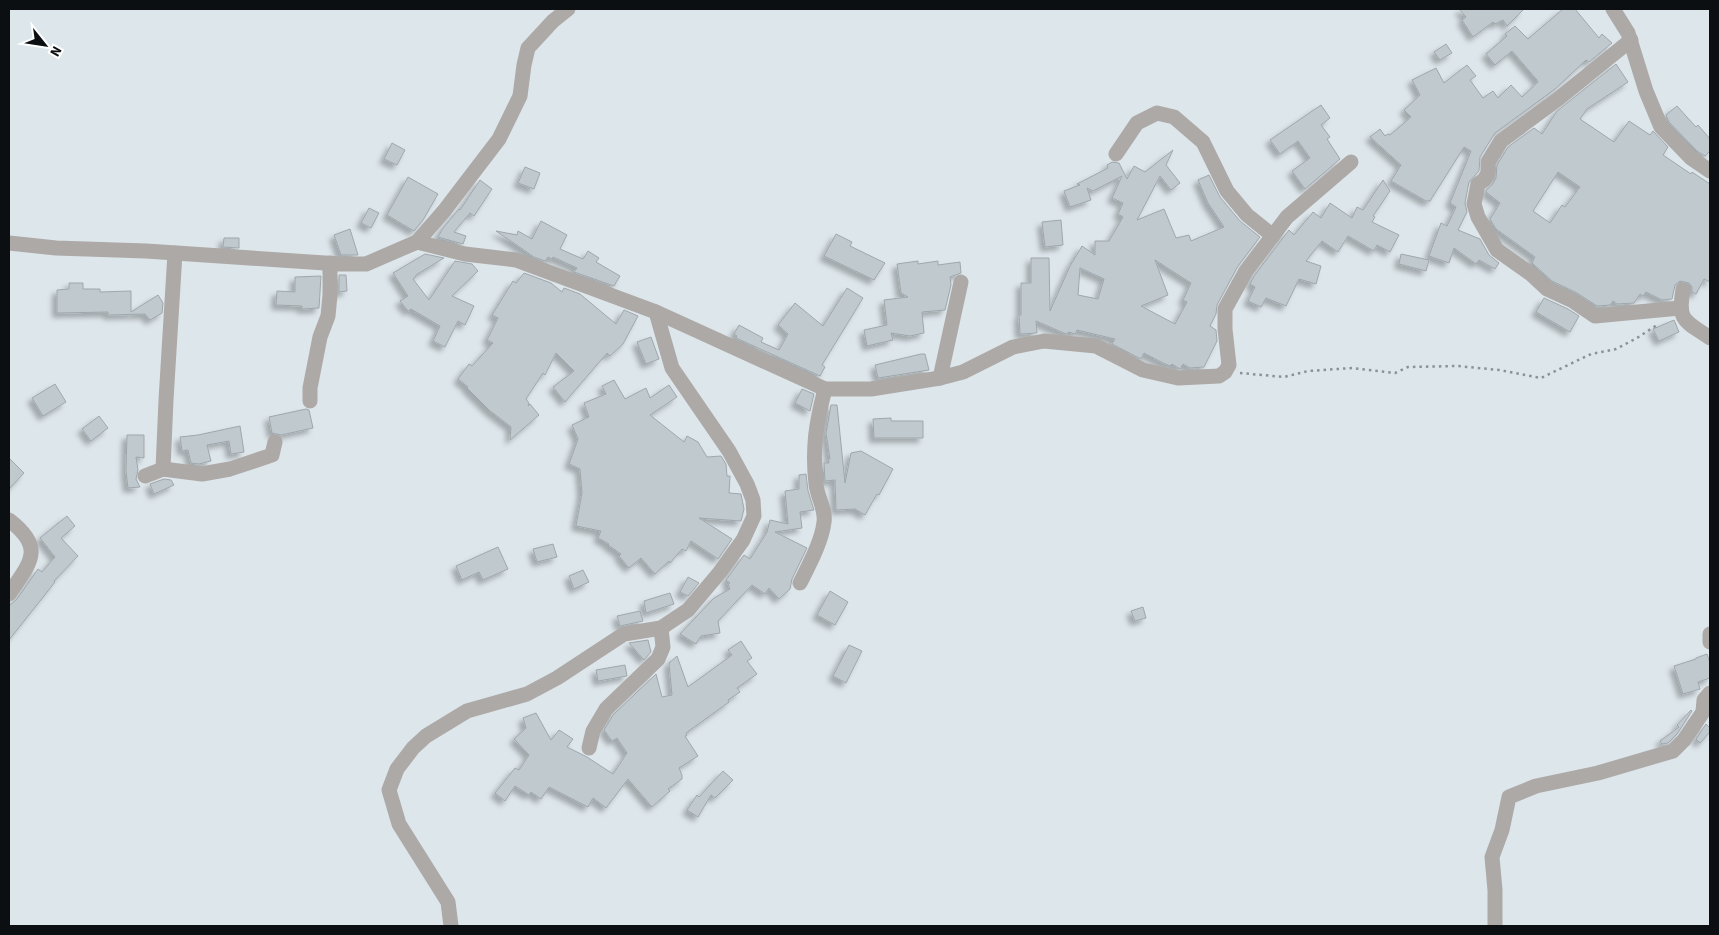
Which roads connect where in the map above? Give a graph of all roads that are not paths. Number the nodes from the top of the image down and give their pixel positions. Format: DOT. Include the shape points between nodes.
graph roads {
  1 [pos="568,9"];
  2 [pos="1613,9"];
  3 [pos="1631,40"];
  4 [pos="1116,154"];
  5 [pos="1351,162"];
  6 [pos="1710,171"];
  7 [pos="1273,236"];
  8 [pos="9,242"];
  9 [pos="418,242"];
  10 [pos="175,253"];
  11 [pos="330,263"];
  12 [pos="961,282"];
  13 [pos="1683,290"];
  14 [pos="1675,308"];
  15 [pos="656,312"];
  16 [pos="1710,338"];
  17 [pos="940,378"];
  18 [pos="825,389"];
  19 [pos="310,401"];
  20 [pos="275,442"];
  21 [pos="163,470"];
  22 [pos="146,476"];
  23 [pos="9,520"];
  24 [pos="800,583"];
  25 [pos="9,594"];
  26 [pos="661,628"];
  27 [pos="1710,634"];
  28 [pos="1710,642"];
  29 [pos="1710,693"];
  30 [pos="589,748"];
  31 [pos="451,926"];
  32 [pos="1494,926"];
  1 -- 9 [label="street" via="528,48 520,96 499,139"];
  2 -- 3 [label="street"];
  3 -- 6 [label="street" via="1661,127 1691,158"];
  3 -- 14 [label="street" via="1501,141 1488,162 1484,180 1478,184 1474,204 1497,250 1547,289 1595,316"];
  4 -- 7 [label="street" via="1137,123 1157,113 1174,117 1203,142 1227,191 1247,215"];
  5 -- 7 [label="street" via="1287,218"];
  7 -- 17 [label="street" via="1246,271 1226,309 1229,365 1219,376 1178,378 1143,370 1096,346 1044,341 1013,346 963,372"];
  8 -- 10 [label="street" via="56,248"];
  9 -- 11 [label="street" via="366,264"];
  9 -- 15 [label="street" via="465,254 516,260"];
  10 -- 11 [label="street"];
  10 -- 21 [label="street"];
  11 -- 19 [label="street" via="328,316 320,337"];
  12 -- 17 [label="street"];
  13 -- 14 [label="street"];
  14 -- 16 [label="street" via="1687,322"];
  15 -- 18 [label="street"];
  15 -- 26 [label="street" via="672,368 743,476 753,500 754,516 744,540 720,572 688,610"];
  17 -- 18 [label="street" via="870,389"];
  18 -- 24 [label="street" via="816,422 813,460 824,521"];
  20 -- 21 [label="street" via="272,455 230,469 202,474"];
  21 -- 22 [label="street"];
  23 -- 25 [label="street" via="20,529 31,546 31,559"];
  26 -- 30 [label="street" via="662,647 658,659 606,708 593,731"];
  26 -- 31 [label="street" via="624,634 557,678 526,694 467,711 426,736 397,769 388,790 400,824 448,902"];
  27 -- 28 [label="street"];
  29 -- 32 [label="street" via="1704,700 1703,712 1673,751 1536,786 1509,797 1492,858"];
}
